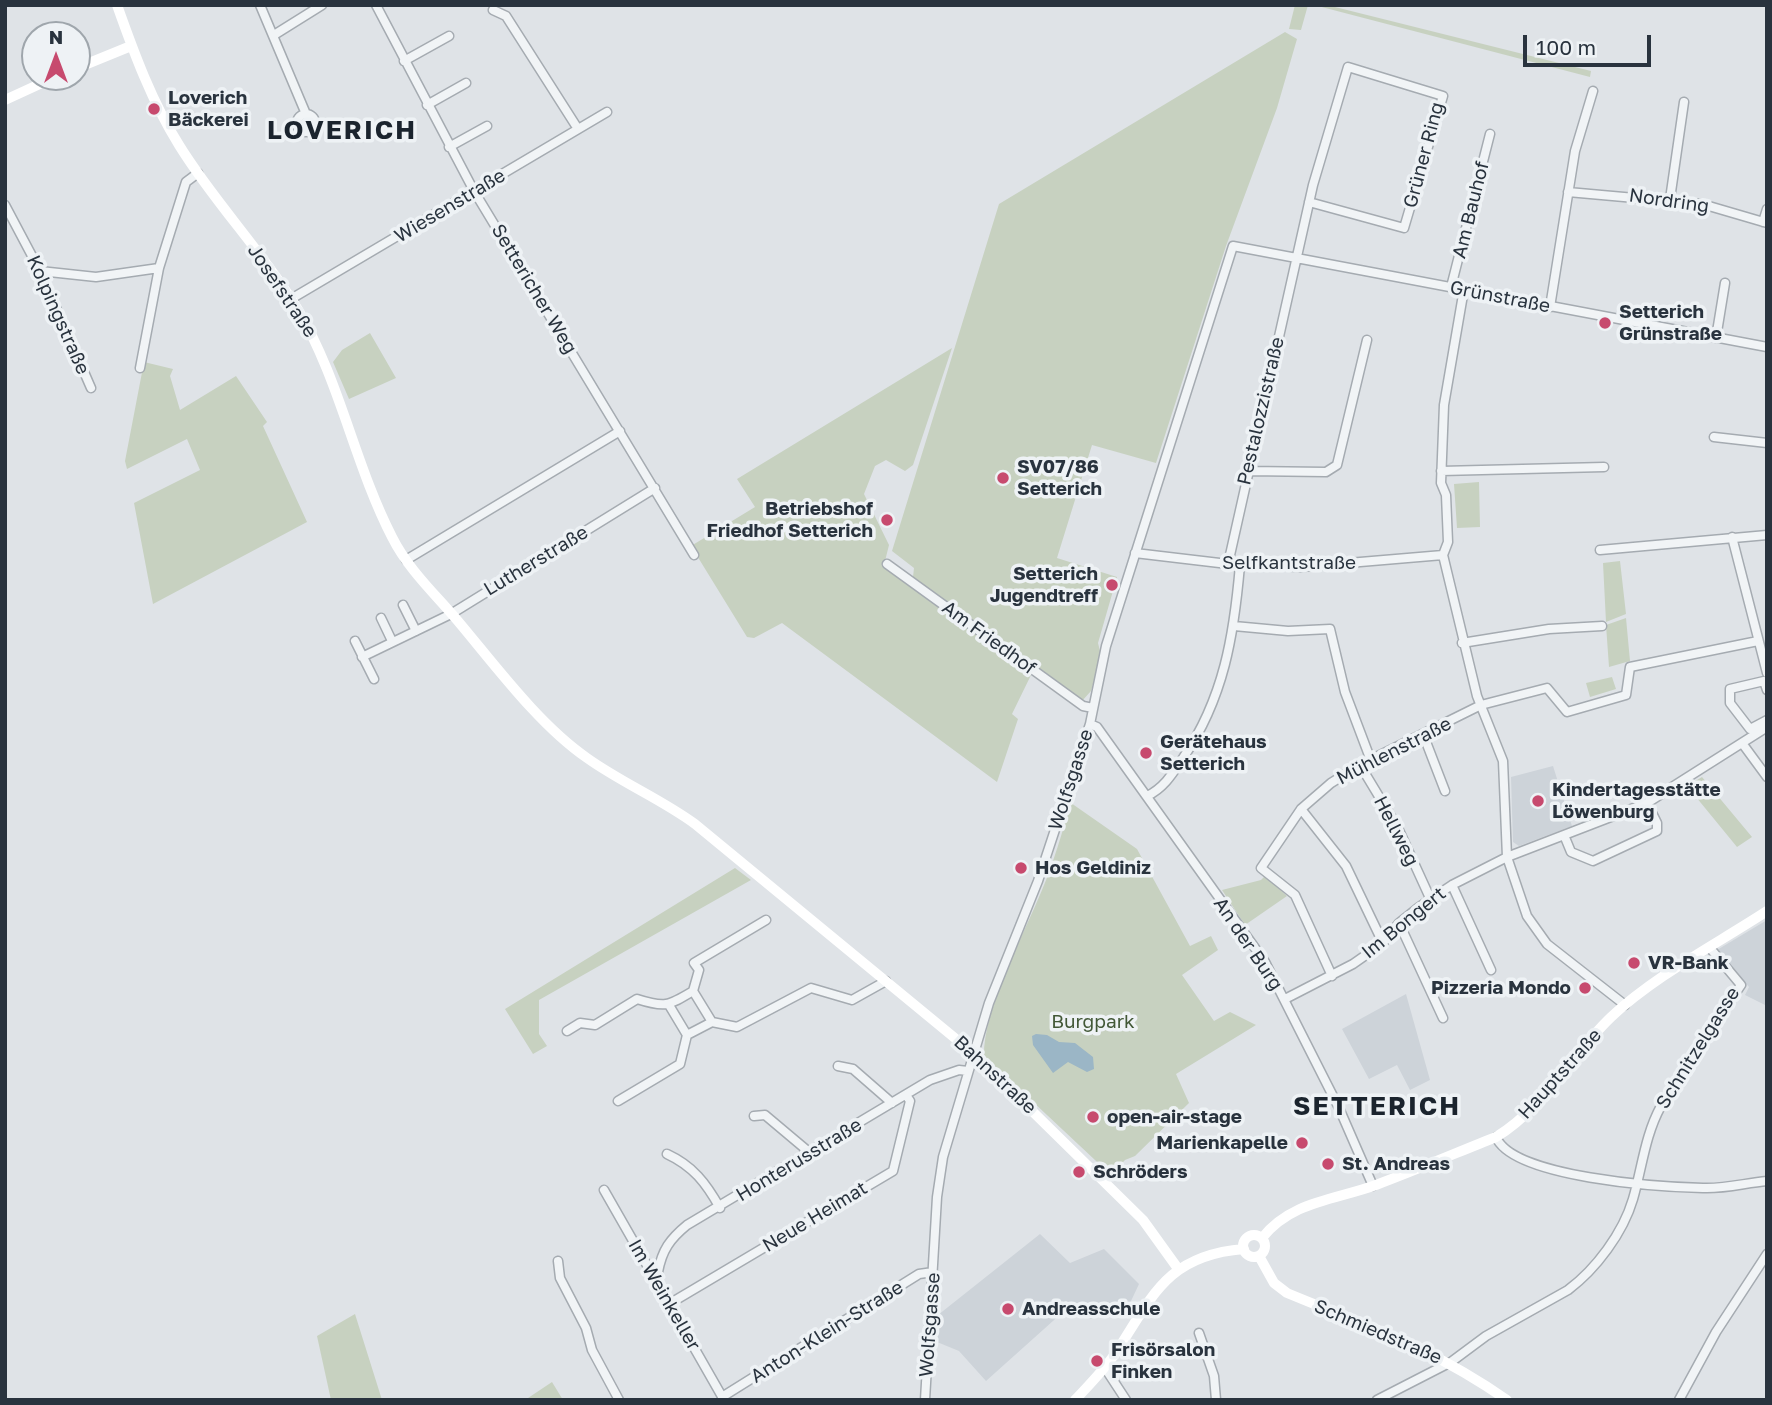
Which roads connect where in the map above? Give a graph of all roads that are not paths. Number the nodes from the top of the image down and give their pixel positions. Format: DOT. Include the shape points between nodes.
graph roads {
  1 [pos="117,5"];
  2 [pos="260,5"];
  3 [pos="322,5"];
  4 [pos="380,7"];
  5 [pos="493,10"];
  6 [pos="274,36"];
  7 [pos="449,36"];
  8 [pos="131,46"];
  9 [pos="404,61"];
  10 [pos="91,62"];
  11 [pos="466,83"];
  12 [pos="24,91"];
  13 [pos="1593,91"];
  14 [pos="5,100"];
  15 [pos="1684,102"];
  16 [pos="427,104"];
  17 [pos="607,112"];
  18 [pos="306,114"];
  19 [pos="487,126"];
  20 [pos="578,129"];
  21 [pos="1490,134"];
  22 [pos="449,147"];
  23 [pos="198,173"];
  24 [pos="474,191"];
  25 [pos="1568,192"];
  26 [pos="1670,199"];
  27 [pos="1309,202"];
  28 [pos="5,205"];
  29 [pos="1767,209"];
  30 [pos="1765,222"];
  31 [pos="1233,246"];
  32 [pos="1296,260"];
  33 [pos="159,268"];
  34 [pos="40,271"];
  35 [pos="1725,284"];
  36 [pos="1451,287"];
  37 [pos="1464,289"];
  38 [pos="291,299"];
  39 [pos="1550,307"];
  40 [pos="1716,338"];
  41 [pos="1367,340"];
  42 [pos="1767,347"];
  43 [pos="140,368"];
  44 [pos="90,388"];
  45 [pos="620,431"];
  46 [pos="1714,437"];
  47 [pos="1767,443"];
  48 [pos="1604,467"];
  49 [pos="1248,471"];
  50 [pos="1441,471"];
  51 [pos="655,488"];
  52 [pos="1767,535"];
  53 [pos="1732,537"];
  54 [pos="1600,550"];
  55 [pos="1135,553"];
  56 [pos="694,555"];
  57 [pos="1443,555"];
  58 [pos="406,561"];
  59 [pos="887,564"];
  60 [pos="1228,564"];
  61 [pos="1240,565"];
  62 [pos="403,605"];
  63 [pos="451,614"];
  64 [pos="381,618"];
  65 [pos="1234,626"];
  66 [pos="1602,626"];
  67 [pos="416,631"];
  68 [pos="355,641"];
  69 [pos="392,641"];
  70 [pos="1758,641"];
  71 [pos="1462,643"];
  72 [pos="362,657"];
  73 [pos="1767,673"];
  74 [pos="374,679"];
  75 [pos="1767,690"];
  76 [pos="1481,705"];
  77 [pos="1093,708"];
  78 [pos="1767,720"];
  79 [pos="1090,724"];
  80 [pos="1767,727"];
  81 [pos="1423,734"];
  82 [pos="1742,743"];
  83 [pos="1370,758"];
  84 [pos="1360,765"];
  85 [pos="1767,777"];
  86 [pos="1445,791"];
  87 [pos="1147,796"];
  88 [pos="1647,803"];
  89 [pos="1301,809"];
  90 [pos="1564,835"];
  91 [pos="1507,856"];
  92 [pos="1452,885"];
  93 [pos="1430,898"];
  94 [pos="789,902"];
  95 [pos="1767,911"];
  96 [pos="766,920"];
  97 [pos="1399,923"];
  98 [pos="1383,943"];
  99 [pos="1710,948"];
  100 [pos="1491,970"];
  101 [pos="1332,976"];
  102 [pos="886,981"];
  103 [pos="693,991"];
  104 [pos="1285,999"];
  105 [pos="1625,1004"];
  106 [pos="669,1005"];
  107 [pos="1443,1018"];
  108 [pos="712,1022"];
  109 [pos="567,1031"];
  110 [pos="687,1035"];
  111 [pos="973,1053"];
  112 [pos="838,1066"];
  113 [pos="968,1071"];
  114 [pos="906,1095"];
  115 [pos="618,1101"];
  116 [pos="892,1103"];
  117 [pos="754,1116"];
  118 [pos="1496,1137"];
  119 [pos="809,1152"];
  120 [pos="667,1154"];
  121 [pos="1767,1181"];
  122 [pos="1637,1184"];
  123 [pos="1373,1186"];
  124 [pos="604,1190"];
  125 [pos="720,1208"];
  126 [pos="1262,1238"];
  127 [pos="1244,1249"];
  128 [pos="1767,1254"];
  129 [pos="1259,1256"];
  130 [pos="558,1261"];
  131 [pos="1179,1269"];
  132 [pos="933,1272"];
  133 [pos="652,1275"];
  134 [pos="669,1304"];
  135 [pos="1199,1333"];
  136 [pos="1451,1362"];
  137 [pos="1105,1368"];
  138 [pos="723,1399"];
  139 [pos="620,1400"];
  140 [pos="925,1400"];
  141 [pos="1075,1400"];
  142 [pos="1125,1400"];
  143 [pos="1216,1400"];
  144 [pos="1377,1400"];
  145 [pos="1507,1400"];
  146 [pos="1679,1400"];
  1 -- 8 [label="street, Josefstraße"];
  2 -- 6 [label="street"];
  3 -- 6 [label="street"];
  4 -- 9 [label="street, Settericher Weg"];
  5 -- 20 [label="street" via="506,16"];
  6 -- 18 [label="street"];
  7 -- 9 [label="street"];
  8 -- 10 [label="street"];
  8 -- 23 [label="street, Josefstraße" via="158,109"];
  9 -- 16 [label="street, Settericher Weg"];
  11 -- 16 [label="street"];
  12 -- 14 [label="street"];
  13 -- 25 [label="street"];
  15 -- 26 [label="street"];
  16 -- 22 [label="street, Settericher Weg"];
  17 -- 20 [label="street, Wiesenstraße"];
  19 -- 22 [label="street"];
  20 -- 24 [label="street, Wiesenstraße"];
  21 -- 36 [label="street, Am Bauhof"];
  22 -- 24 [label="street, Settericher Weg"];
  23 -- 33 [label="street" via="187,182"];
  23 -- 38 [label="street, Josefstraße"];
  24 -- 38 [label="street, Wiesenstraße"];
  24 -- 45 [label="street, Settericher Weg"];
  25 -- 26 [label="street, Nordring"];
  25 -- 39 [label="street"];
  26 -- 30 [label="street, Nordring"];
  27 -- 27 [label="street, Grüner Ring" via="1348,67 1443,96 1404,228"];
  27 -- 32 [label="street, Grüner Ring"];
  28 -- 34 [label="street, Kolpingstraße"];
  29 -- 30 [label="street"];
  31 -- 32 [label="street, Grünstraße"];
  31 -- 55 [label="street, Wolfsgasse"];
  32 -- 36 [label="street, Grünstraße"];
  32 -- 49 [label="street, Pestalozzistraße"];
  33 -- 34 [label="street" via="96,277"];
  33 -- 43 [label="street"];
  34 -- 44 [label="street, Kolpingstraße"];
  35 -- 40 [label="street"];
  36 -- 37 [label="street, Grünstraße"];
  37 -- 39 [label="street, Grünstraße"];
  37 -- 50 [label="street" via="1444,405"];
  38 -- 58 [label="street, Josefstraße" via="321,352 385,522"];
  39 -- 40 [label="street, Grünstraße"];
  40 -- 42 [label="street, Grünstraße"];
  41 -- 49 [label="street" via="1337,465 1326,472"];
  45 -- 51 [label="street, Settericher Weg"];
  45 -- 58 [label="street"];
  46 -- 47 [label="street"];
  48 -- 50 [label="street"];
  49 -- 60 [label="street, Pestalozzistraße"];
  50 -- 57 [label="street" via="1448,542"];
  51 -- 56 [label="street, Settericher Weg"];
  51 -- 63 [label="street, Lutherstraße"];
  52 -- 53 [label="street"];
  53 -- 54 [label="street"];
  53 -- 70 [label="street"];
  55 -- 60 [label="street, Selfkantstraße"];
  55 -- 77 [label="street, Wolfsgasse" via="1106,646"];
  57 -- 61 [label="street, Selfkantstraße" via="1334,567"];
  57 -- 71 [label="street"];
  58 -- 63 [label="street, Josefstraße"];
  59 -- 77 [label="street, Am Friedhof" via="1083,706"];
  60 -- 61 [label="street, Selfkantstraße"];
  61 -- 65 [label="street"];
  62 -- 67 [label="street"];
  63 -- 67 [label="street, Lutherstraße"];
  63 -- 94 [label="street, Josefstraße" via="576,750 675,809"];
  64 -- 69 [label="street"];
  65 -- 83 [label="street" via="1330,629 1345,692"];
  65 -- 87 [label="street" via="1222,680 1202,727 1171,775"];
  66 -- 71 [label="street"];
  67 -- 69 [label="street, Lutherstraße"];
  68 -- 72 [label="street"];
  69 -- 72 [label="street, Lutherstraße"];
  70 -- 73 [label="street"];
  70 -- 76 [label="street, Mühlenstraße" via="1630,667 1626,695 1567,712 1547,688"];
  71 -- 76 [label="street"];
  72 -- 74 [label="street"];
  75 -- 78 [label="street" via="1764,681 1730,689 1730,703 1750,729"];
  76 -- 81 [label="street, Mühlenstraße"];
  76 -- 91 [label="street" via="1503,761"];
  77 -- 79 [label="street, Wolfsgasse"];
  79 -- 87 [label="street, An der Burg" via="1097,727"];
  79 -- 111 [label="street, Wolfsgasse" via="1038,881"];
  80 -- 82 [label="street, Im Bongert"];
  81 -- 83 [label="street, Mühlenstraße"];
  81 -- 86 [label="street"];
  82 -- 85 [label="street"];
  82 -- 88 [label="street, Im Bongert"];
  83 -- 84 [label="street, Mühlenstraße"];
  84 -- 89 [label="street, Mühlenstraße"];
  84 -- 93 [label="street, Hellweg" via="1398,828"];
  87 -- 104 [label="street, An der Burg" via="1265,962"];
  88 -- 90 [label="street, Im Bongert"];
  88 -- 90 [label="street" via="1657,831 1593,861 1572,852"];
  89 -- 98 [label="street" via="1346,866"];
  89 -- 101 [label="street, Mühlenstraße" via="1261,868 1295,895"];
  90 -- 91 [label="street, Im Bongert"];
  91 -- 92 [label="street, Im Bongert"];
  91 -- 105 [label="street" via="1527,916 1547,944"];
  92 -- 93 [label="street, Im Bongert"];
  92 -- 100 [label="street"];
  93 -- 97 [label="street, Im Bongert"];
  94 -- 102 [label="street, Bahnstraße"];
  95 -- 99 [label="street, Hauptstraße"];
  96 -- 103 [label="street" via="694,963 699,970"];
  97 -- 98 [label="street, Im Bongert"];
  97 -- 107 [label="street"];
  98 -- 101 [label="street, Im Bongert"];
  99 -- 105 [label="street, Hauptstraße"];
  99 -- 122 [label="street, Schnitzelgasse" via="1741,985 1661,1105"];
  101 -- 104 [label="street, Im Bongert"];
  102 -- 108 [label="street" via="852,1000 811,988 737,1027"];
  102 -- 111 [label="street, Bahnstraße"];
  103 -- 106 [label="street"];
  103 -- 108 [label="street"];
  104 -- 123 [label="street, An der Burg"];
  105 -- 118 [label="street, Hauptstraße" via="1529,1113"];
  106 -- 109 [label="street" via="637,999 595,1025 580,1023"];
  106 -- 110 [label="street"];
  108 -- 110 [label="street"];
  110 -- 115 [label="street" via="680,1064"];
  111 -- 113 [label="street, Wolfsgasse"];
  111 -- 131 [label="street, Bahnstraße" via="1143,1220"];
  112 -- 116 [label="street" via="853,1069"];
  113 -- 114 [label="street, Honterusstraße" via="930,1080"];
  113 -- 132 [label="street, Wolfsgasse" via="943,1157"];
  114 -- 116 [label="street, Honterusstraße"];
  114 -- 134 [label="street, Neue Heimat" via="910,1101 892,1171"];
  116 -- 119 [label="street, Honterusstraße"];
  117 -- 119 [label="street" via="765,1115"];
  118 -- 122 [label="street" via="1507,1152 1527,1162"];
  118 -- 123 [label="street, Hauptstraße"];
  119 -- 125 [label="street, Honterusstraße"];
  120 -- 125 [label="street" via="704,1181"];
  121 -- 122 [label="street" via="1713,1188"];
  122 -- 136 [label="street, Schnitzelgasse" via="1625,1221 1579,1282"];
  123 -- 126 [label="street, Hauptstraße" via="1310,1204 1275,1223"];
  124 -- 133 [label="street, Im Weinkeller"];
  125 -- 133 [label="street, Honterusstraße" via="672,1238 661,1254 658,1272"];
  126 -- 127 [label="street" via="1249,1237"];
  126 -- 129 [label="street" via="1265,1248"];
  127 -- 129 [label="street" via="1251,1257"];
  127 -- 131 [label="street" via="1214,1253"];
  128 -- 146 [label="street"];
  129 -- 136 [label="street, Schmiedstraße" via="1274,1283 1287,1293 1389,1332"];
  130 -- 139 [label="street" via="560,1278 592,1350"];
  131 -- 137 [label="street" via="1150,1295"];
  132 -- 138 [label="street, Anton-Klein-Straße" via="919,1274"];
  132 -- 140 [label="street, Wolfsgasse"];
  133 -- 134 [label="street, Im Weinkeller"];
  134 -- 138 [label="street, Im Weinkeller"];
  135 -- 143 [label="street" via="1214,1376"];
  136 -- 144 [label="street, Schnitzelgasse"];
  136 -- 145 [label="street, Schmiedstraße"];
  137 -- 141 [label="street"];
  137 -- 142 [label="street"];
}
